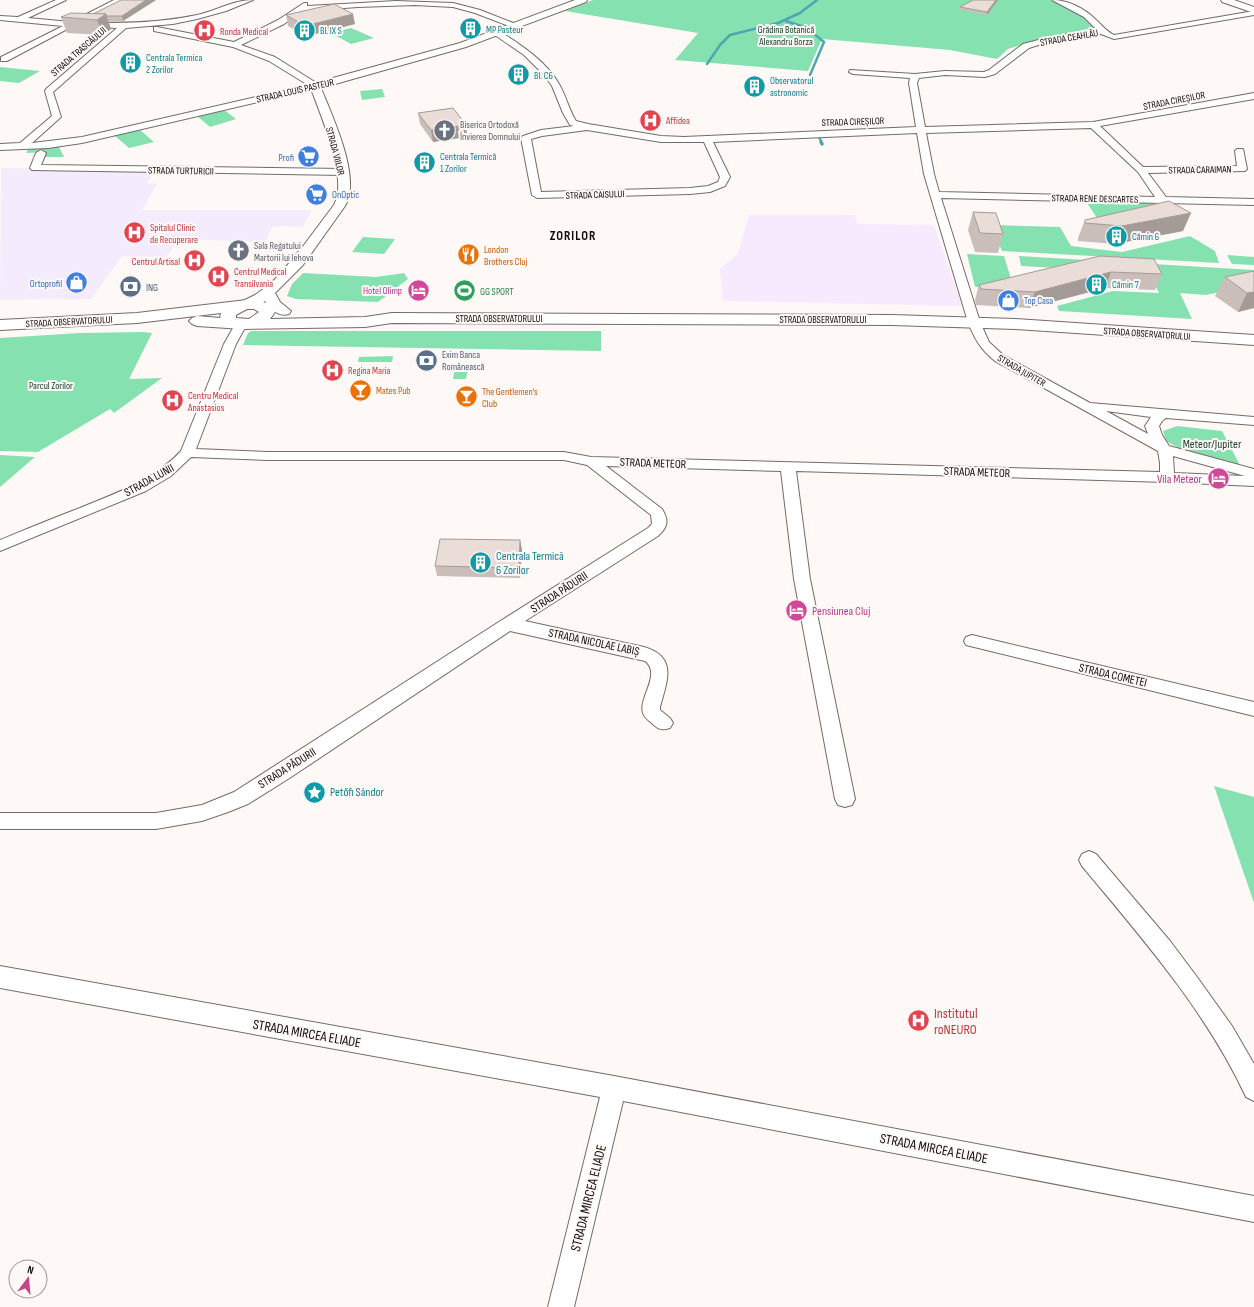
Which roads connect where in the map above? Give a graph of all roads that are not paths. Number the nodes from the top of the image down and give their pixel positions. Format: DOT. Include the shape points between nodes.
graph roads {
  1 [pos="62,0"];
  2 [pos="119,0"];
  3 [pos="249,0"];
  4 [pos="308,0"];
  5 [pos="583,0"];
  6 [pos="1056,0"];
  7 [pos="1225,0"];
  8 [pos="300,9"];
  9 [pos="1254,11"];
  10 [pos="0,18"];
  11 [pos="20,20"];
  12 [pos="72,24"];
  13 [pos="6,26"];
  14 [pos="124,26"];
  15 [pos="141,26"];
  16 [pos="517,26"];
  17 [pos="1103,31"];
  18 [pos="496,33"];
  19 [pos="235,45"];
  20 [pos="4,59"];
  21 [pos="853,72"];
  22 [pos="915,76"];
  23 [pos="315,86"];
  24 [pos="1254,96"];
  25 [pos="1093,125"];
  26 [pos="587,127"];
  27 [pos="921,130"];
  28 [pos="707,139"];
  29 [pos="0,147"];
  30 [pos="21,147"];
  31 [pos="1240,151"];
  32 [pos="41,153"];
  33 [pos="1141,170"];
  34 [pos="343,172"];
  35 [pos="935,195"];
  36 [pos="1162,199"];
  37 [pos="1254,202"];
  38 [pos="269,300"];
  39 [pos="243,305"];
  40 [pos="137,318"];
  41 [pos="392,318"];
  42 [pos="974,322"];
  43 [pos="241,324"];
  44 [pos="0,325"];
  45 [pos="1254,340"];
  46 [pos="1085,405"];
  47 [pos="1164,414"];
  48 [pos="1254,421"];
  49 [pos="1164,449"];
  50 [pos="187,453"];
  51 [pos="591,461"];
  52 [pos="788,467"];
  53 [pos="1254,474"];
  54 [pos="1166,477"];
  55 [pos="1254,481"];
  56 [pos="0,546"];
  57 [pos="508,624"];
  58 [pos="972,641"];
  59 [pos="1254,708"];
  60 [pos="664,723"];
  61 [pos="845,798"];
  62 [pos="0,821"];
  63 [pos="1089,860"];
  64 [pos="0,977"];
  65 [pos="614,1088"];
  66 [pos="1254,1089"];
  67 [pos="1254,1210"];
  68 [pos="561,1307"];
  1 -- 11 [label="street"];
  2 -- 12 [label="street"];
  3 -- 15 [label="street" via="197,17"];
  4 -- 8 [label="street"];
  5 -- 16 [label="street, STRADA LOUIS PASTEUR"];
  6 -- 17 [label="street" via="1091,18"];
  7 -- 9 [label="street"];
  8 -- 16 [label="street" via="382,3 437,4 468,9"];
  8 -- 19 [label="street" via="272,27"];
  9 -- 17 [label="street, STRADA CEAHLĂU" via="1120,36 1109,36"];
  10 -- 11 [label="street"];
  11 -- 12 [label="street"];
  11 -- 13 [label="street"];
  12 -- 14 [label="street"];
  12 -- 20 [label="street"];
  14 -- 15 [label="street"];
  14 -- 30 [label="street, STRADA TRASCĂULUI" via="49,91 57,117"];
  15 -- 19 [label="street"];
  16 -- 18 [label="street, STRADA LOUIS PASTEUR"];
  17 -- 22 [label="street, STRADA CEAHLĂU" via="1056,38 1026,46 985,75 945,73"];
  18 -- 23 [label="street, STRADA LOUIS PASTEUR" via="406,62"];
  18 -- 26 [label="street, STRADA CIREȘILOR" via="517,46 539,65 553,82 573,123"];
  19 -- 23 [label="street" via="272,60"];
  21 -- 22 [label="street, STRADA CEAHLĂU"];
  22 -- 27 [label="street" via="913,83"];
  23 -- 30 [label="street, STRADA LOUIS PASTEUR" via="89,139"];
  23 -- 34 [label="street, STRADA VIILOR"];
  24 -- 25 [label="street, STRADA CIREȘILOR"];
  25 -- 27 [label="street, STRADA CIREȘILOR"];
  25 -- 33 [label="street"];
  26 -- 28 [label="street, STRADA CIREȘILOR" via="673,140"];
  26 -- 28 [label="street, STRADA CAISULUI" via="526,138 537,195 690,191 716,187 722,184 725,177"];
  27 -- 28 [label="street, STRADA CIREȘILOR"];
  27 -- 35 [label="street"];
  29 -- 30 [label="street, STRADA LOUIS PASTEUR"];
  31 -- 33 [label="street, STRADA CARAIMAN" via="1242,169"];
  32 -- 34 [label="street, STRADA TURTURICII" via="35,168"];
  33 -- 36 [label="street"];
  34 -- 38 [label="street, STRADA VIILOR" via="344,195 339,206"];
  35 -- 36 [label="street, STRADA RENE DESCARTES"];
  35 -- 42 [label="street"];
  36 -- 37 [label="street, STRADA RENE DESCARTES"];
  38 -- 39 [label="main road, STRADA OBSERVATORULUI"];
  38 -- 39 [label="street, STRADA VIILOR" via="258,300"];
  38 -- 41 [label="main road, STRADA OBSERVATORULUI" via="284,311 371,314"];
  38 -- 43 [label="main road" via="263,318"];
  39 -- 40 [label="main road, STRADA OBSERVATORULUI"];
  39 -- 43 [label="main road" via="228,314 228,320"];
  40 -- 43 [label="main road, STRADA OBSERVATORULUI"];
  40 -- 44 [label="main road, STRADA OBSERVATORULUI"];
  41 -- 42 [label="main road, STRADA OBSERVATORULUI"];
  41 -- 43 [label="main road, STRADA OBSERVATORULUI" via="365,322"];
  42 -- 45 [label="main road, STRADA OBSERVATORULUI"];
  42 -- 46 [label="street, STRADA JUPITER" via="984,344 992,352"];
  43 -- 50 [label="street, STRADA LUNII" via="230,344"];
  46 -- 47 [label="street, STRADA JUPITER"];
  46 -- 49 [label="street, STRADA JUPITER"];
  47 -- 48 [label="street, STRADA JUPITER"];
  47 -- 49 [label="street" via="1155,420 1152,426"];
  49 -- 53 [label="street, STRADA JUPITER"];
  49 -- 54 [label="street" via="1168,464"];
  50 -- 51 [label="street, STRADA PĂDURII" via="275,456 564,456"];
  50 -- 56 [label="street, STRADA LUNII" via="169,472 151,482"];
  51 -- 52 [label="street, STRADA METEOR"];
  51 -- 57 [label="street, STRADA PĂDURII" via="657,512 660,525 653,532"];
  52 -- 54 [label="street, STRADA METEOR"];
  52 -- 61 [label="street" via="802,579"];
  54 -- 55 [label="street, STRADA METEOR"];
  57 -- 60 [label="street, STRADA NICOLAE LABIȘ" via="653,657 659,670 651,707 652,713"];
  57 -- 62 [label="street, STRADA PĂDURII" via="281,773 241,798 221,806 187,816 156,821"];
  58 -- 59 [label="street, STRADA COMETEI"];
  63 -- 66 [label="street" via="1182,972 1244,1065"];
  64 -- 65 [label="street, STRADA MIRCEA ELIADE"];
  65 -- 67 [label="street, STRADA MIRCEA ELIADE"];
  65 -- 68 [label="street, STRADA MIRCEA ELIADE"];
}
